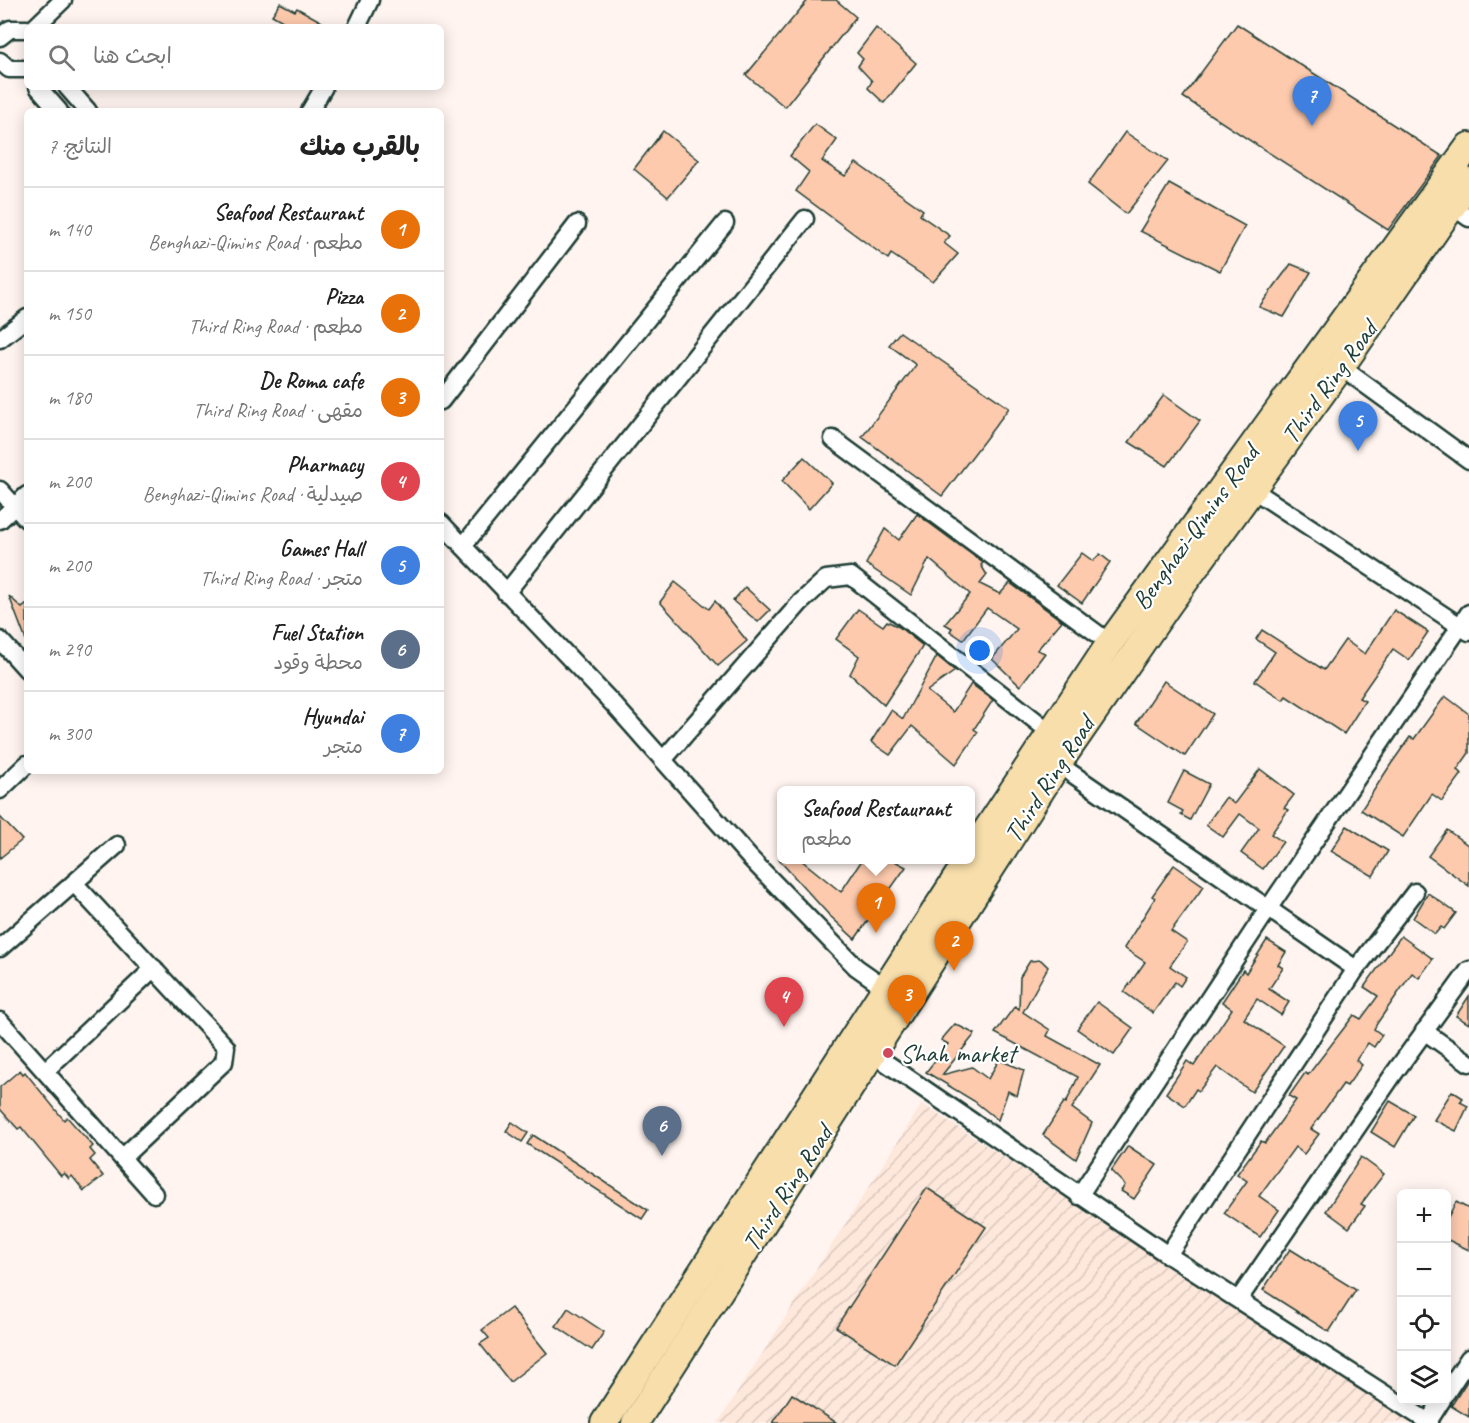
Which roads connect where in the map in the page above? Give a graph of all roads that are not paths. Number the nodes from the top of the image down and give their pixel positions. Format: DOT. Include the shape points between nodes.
graph roads {
  1 [pos="63,0"];
  2 [pos="370,0"];
  3 [pos="38,24"];
  4 [pos="358,24"];
  5 [pos="24,29"];
  6 [pos="0,37"];
  7 [pos="1,64"];
  8 [pos="24,71"];
  9 [pos="41,90"];
  10 [pos="69,90"];
  11 [pos="322,90"];
  12 [pos="56,108"];
  13 [pos="85,108"];
  14 [pos="312,108"];
  15 [pos="1469,146"];
  16 [pos="1469,182"];
  17 [pos="1460,212"];
  18 [pos="805,219"];
  19 [pos="725,222"];
  20 [pos="577,224"];
  21 [pos="24,320"];
  22 [pos="0,339"];
  23 [pos="1341,368"];
  24 [pos="444,397"];
  25 [pos="833,439"];
  26 [pos="1469,460"];
  27 [pos="0,489"];
  28 [pos="1252,489"];
  29 [pos="21,501"];
  30 [pos="0,520"];
  31 [pos="444,526"];
  32 [pos="463,546"];
  33 [pos="506,593"];
  34 [pos="1466,624"];
  35 [pos="0,640"];
  36 [pos="1110,643"];
  37 [pos="24,667"];
  38 [pos="1050,732"];
  39 [pos="663,760"];
  40 [pos="1058,764"];
  41 [pos="24,767"];
  42 [pos="0,790"];
  43 [pos="117,845"];
  44 [pos="975,847"];
  45 [pos="966,864"];
  46 [pos="74,883"];
  47 [pos="1415,892"];
  48 [pos="1268,909"];
  49 [pos="0,948"];
  50 [pos="154,968"];
  51 [pos="1356,969"];
  52 [pos="1469,970"];
  53 [pos="896,994"];
  54 [pos="0,1021"];
  55 [pos="1424,1031"];
  56 [pos="873,1054"];
  57 [pos="1469,1064"];
  58 [pos="45,1071"];
  59 [pos="122,1158"];
  60 [pos="154,1194"];
  61 [pos="1079,1196"];
  62 [pos="1168,1255"];
  63 [pos="1239,1299"];
  64 [pos="1469,1358"];
  65 [pos="1451,1385"];
  66 [pos="1440,1405"];
  67 [pos="1429,1422"];
  68 [pos="604,1423"];
  69 [pos="635,1423"];
  1 -- 3 [label="street"];
  2 -- 4 [label="street"];
  5 -- 6 [label="street" via="10,29"];
  7 -- 8 [label="street"];
  9 -- 12 [label="street"];
  10 -- 13 [label="street"];
  11 -- 14 [label="street"];
  15 -- 36 [label="main road, Benghazi-Qimins Road"];
  16 -- 17 [label="main road, Third Ring Road"];
  17 -- 23 [label="main road, Third Ring Road"];
  18 -- 33 [label="street"];
  19 -- 32 [label="street"];
  20 -- 24 [label="street"];
  21 -- 22 [label="street"];
  23 -- 26 [label="street"];
  23 -- 28 [label="main road, Third Ring Road"];
  25 -- 36 [label="street"];
  27 -- 29 [label="street"];
  28 -- 34 [label="street"];
  28 -- 40 [label="main road, Third Ring Road"];
  29 -- 30 [label="street"];
  31 -- 32 [label="street"];
  32 -- 33 [label="street"];
  33 -- 39 [label="street"];
  34 -- 48 [label="street"];
  35 -- 37 [label="street"];
  36 -- 38 [label="main road, Benghazi-Qimins Road"];
  38 -- 39 [label="street" via="851,576 826,579 800,603"];
  38 -- 44 [label="main road, Benghazi-Qimins Road"];
  39 -- 53 [label="street" via="750,858 856,967"];
  40 -- 48 [label="street"];
  40 -- 53 [label="main road, Third Ring Road"];
  41 -- 42 [label="street"];
  43 -- 46 [label="street"];
  45 -- 53 [label="main road"];
  46 -- 49 [label="street"];
  46 -- 50 [label="street"];
  47 -- 51 [label="street"];
  48 -- 51 [label="street"];
  48 -- 61 [label="street"];
  50 -- 58 [label="street"];
  50 -- 59 [label="street" via="226,1047 227,1057"];
  51 -- 62 [label="street"];
  52 -- 55 [label="street"];
  53 -- 56 [label="main road, Third Ring Road"];
  53 -- 68 [label="main road"];
  54 -- 58 [label="street"];
  55 -- 57 [label="street"];
  55 -- 63 [label="street"];
  56 -- 61 [label="street"];
  56 -- 69 [label="main road, Third Ring Road"];
  58 -- 59 [label="street"];
  59 -- 60 [label="street"];
  61 -- 62 [label="street"];
  62 -- 63 [label="street"];
  63 -- 67 [label="street"];
  64 -- 65 [label="street"];
  66 -- 67 [label="street"];
}
